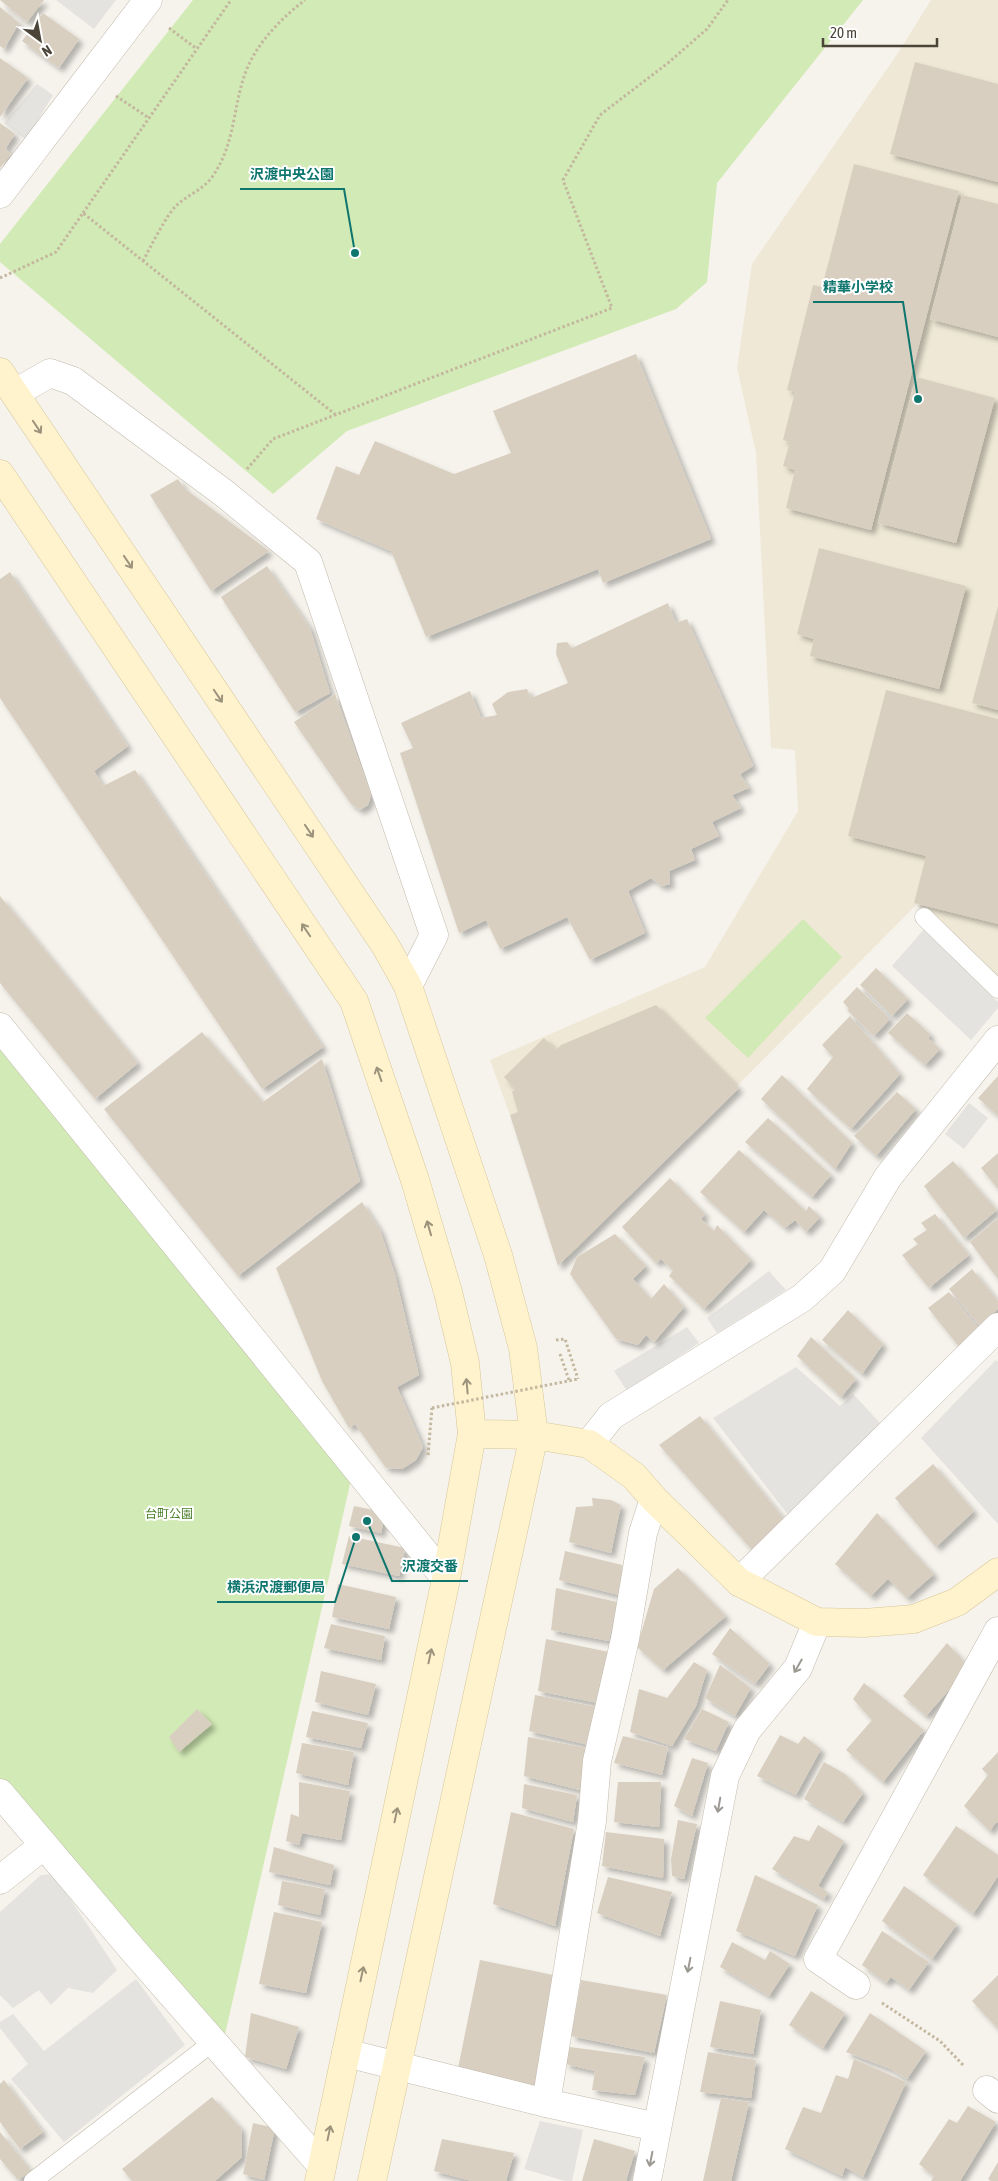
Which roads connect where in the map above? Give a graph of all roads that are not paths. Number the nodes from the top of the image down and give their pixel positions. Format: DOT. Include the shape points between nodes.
graph roads {
  1 [pos="148,0"];
  2 [pos="0,194"];
  3 [pos="7,382"];
  4 [pos="0,474"];
  5 [pos="924,917"];
  6 [pos="408,986"];
  7 [pos="998,989"];
  8 [pos="0,1027"];
  9 [pos="998,1040"];
  10 [pos="998,1327"];
  11 [pos="472,1434"];
  12 [pos="534,1435"];
  13 [pos="589,1444"];
  14 [pos="654,1499"];
  15 [pos="998,1572"];
  16 [pos="446,1579"];
  17 [pos="738,1582"];
  18 [pos="818,1622"];
  19 [pos="998,1631"];
  20 [pos="0,1793"];
  21 [pos="44,1845"];
  22 [pos="0,1880"];
  23 [pos="856,1985"];
  24 [pos="213,2042"];
  25 [pos="346,2053"];
  26 [pos="397,2066"];
  27 [pos="546,2103"];
  28 [pos="658,2127"];
  29 [pos="320,2174"];
  30 [pos="33,2181"];
  31 [pos="372,2181"];
  32 [pos="647,2181"];
  1 -- 2 [label="street"];
  3 -- 6 [label="street, one-way" via="386,945"];
  3 -- 6 [label="street" via="50,373 73,381 225,494 308,562 434,936"];
  11 -- 4 [label="street, one-way" via="465,1363 448,1292 415,1180 354,1001"];
  5 -- 7 [label="lane"];
  6 -- 12 [label="street" via="498,1255 523,1348"];
  8 -- 16 [label="street"];
  9 -- 13 [label="street" via="888,1177 832,1271 802,1298 611,1416"];
  10 -- 17 [label="street"];
  11 -- 12 [label="street"];
  11 -- 16 [label="street"];
  12 -- 13 [label="street"];
  12 -- 26 [label="street"];
  13 -- 14 [label="street" via="634,1476"];
  14 -- 17 [label="street"];
  14 -- 27 [label="street" via="643,1533 625,1638 597,1762 592,1821"];
  15 -- 18 [label="street" via="957,1602 914,1619 864,1624"];
  25 -- 16 [label="street, one-way"];
  17 -- 18 [label="street"];
  18 -- 28 [label="street, one-way" via="798,1668 747,1730 725,1776"];
  19 -- 23 [label="street" via="818,1959"];
  20 -- 21 [label="street"];
  21 -- 22 [label="street"];
  21 -- 24 [label="street"];
  24 -- 29 [label="street"];
  24 -- 30 [label="lane"];
  25 -- 26 [label="street"];
  29 -- 25 [label="street, one-way"];
  26 -- 27 [label="street"];
  26 -- 31 [label="street"];
  27 -- 28 [label="street"];
  28 -- 32 [label="street, one-way"];
}
